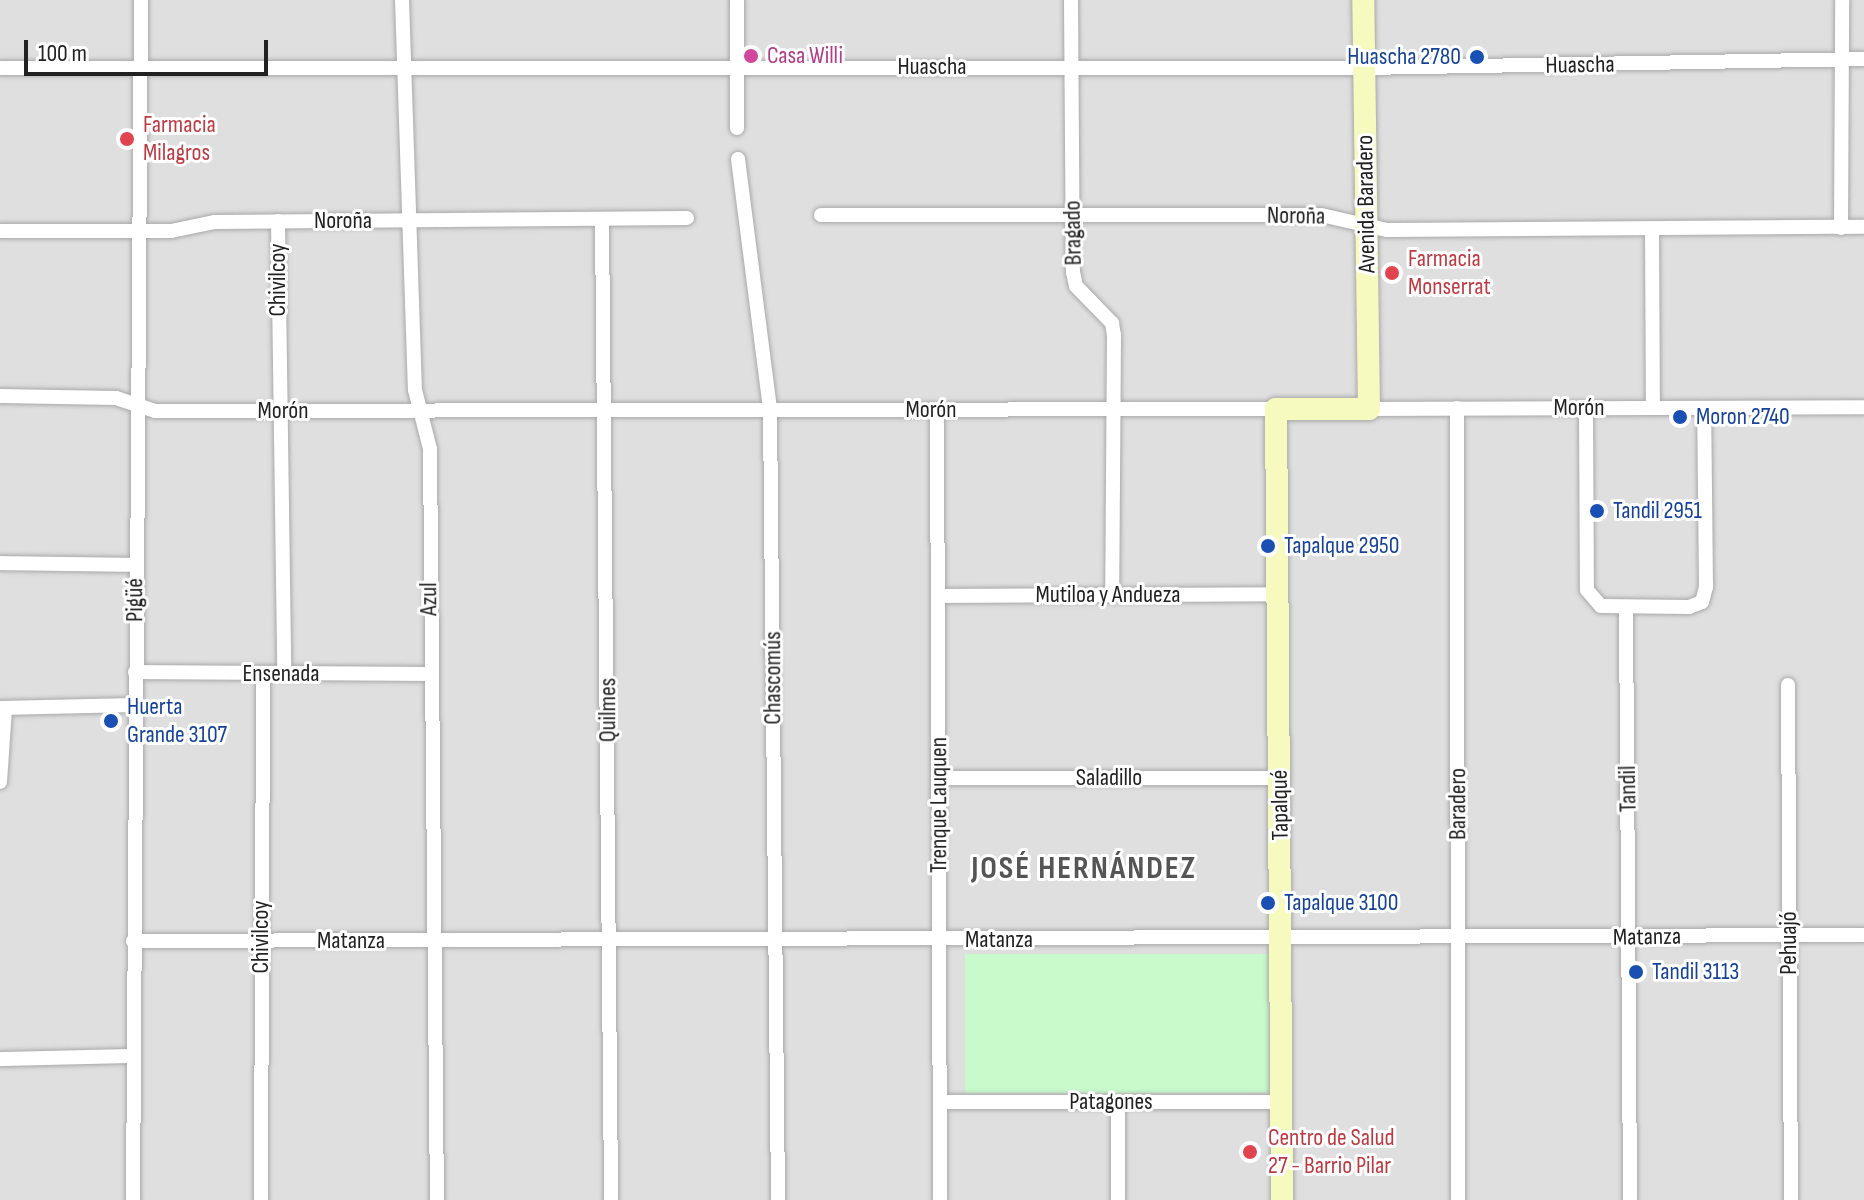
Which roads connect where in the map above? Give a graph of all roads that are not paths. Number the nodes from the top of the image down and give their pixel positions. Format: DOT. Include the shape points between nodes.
graph roads {
  1 [pos="141,0"];
  2 [pos="402,0"];
  3 [pos="737,0"];
  4 [pos="1071,0"];
  5 [pos="1363,0"];
  6 [pos="1842,0"];
  7 [pos="1842,59"];
  8 [pos="1864,59"];
  9 [pos="1071,67"];
  10 [pos="0,68"];
  11 [pos="140,68"];
  12 [pos="402,68"];
  13 [pos="737,68"];
  14 [pos="1364,68"];
  15 [pos="737,128"];
  16 [pos="738,159"];
  17 [pos="821,215"];
  18 [pos="1072,215"];
  19 [pos="687,218"];
  20 [pos="602,219"];
  21 [pos="278,221"];
  22 [pos="408,221"];
  23 [pos="1864,227"];
  24 [pos="1366,228"];
  25 [pos="1841,228"];
  26 [pos="1652,229"];
  27 [pos="0,231"];
  28 [pos="138,232"];
  29 [pos="0,396"];
  30 [pos="137,406"];
  31 [pos="1864,407"];
  32 [pos="1457,408"];
  33 [pos="1653,408"];
  34 [pos="1704,408"];
  35 [pos="1115,409"];
  36 [pos="1276,409"];
  37 [pos="1369,409"];
  38 [pos="1586,409"];
  39 [pos="770,410"];
  40 [pos="937,410"];
  41 [pos="419,411"];
  42 [pos="605,411"];
  43 [pos="277,412"];
  44 [pos="0,563"];
  45 [pos="135,565"];
  46 [pos="1112,594"];
  47 [pos="1277,594"];
  48 [pos="938,596"];
  49 [pos="1626,607"];
  50 [pos="135,672"];
  51 [pos="263,674"];
  52 [pos="284,674"];
  53 [pos="428,674"];
  54 [pos="1788,685"];
  55 [pos="134,705"];
  56 [pos="2,708"];
  57 [pos="938,778"];
  58 [pos="1279,778"];
  59 [pos="0,782"];
  60 [pos="1789,935"];
  61 [pos="1864,935"];
  62 [pos="1629,937"];
  63 [pos="1458,938"];
  64 [pos="1281,939"];
  65 [pos="939,940"];
  66 [pos="133,941"];
  67 [pos="435,941"];
  68 [pos="610,941"];
  69 [pos="775,941"];
  70 [pos="261,942"];
  71 [pos="133,1056"];
  72 [pos="0,1059"];
  73 [pos="940,1102"];
  74 [pos="1118,1102"];
  75 [pos="1282,1102"];
  76 [pos="133,1200"];
  77 [pos="261,1200"];
  78 [pos="437,1200"];
  79 [pos="611,1200"];
  80 [pos="778,1200"];
  81 [pos="940,1200"];
  82 [pos="1118,1200"];
  83 [pos="1282,1200"];
  84 [pos="1458,1200"];
  85 [pos="1630,1200"];
  86 [pos="1791,1200"];
  1 -- 11 [label="street, Pigüé"];
  2 -- 12 [label="street, Azul"];
  3 -- 13 [label="street"];
  4 -- 9 [label="street, Bragado"];
  5 -- 14 [label="main road, Avenida Baradero"];
  6 -- 7 [label="street"];
  7 -- 8 [label="street, Huascha"];
  7 -- 14 [label="street, Huascha"];
  7 -- 25 [label="street"];
  9 -- 13 [label="street, Huascha"];
  9 -- 14 [label="street, Huascha"];
  9 -- 18 [label="street, Bragado"];
  10 -- 11 [label="street, Huascha"];
  11 -- 12 [label="street, Huascha"];
  11 -- 28 [label="street, Pigüé"];
  12 -- 13 [label="street, Huascha"];
  12 -- 22 [label="street, Azul"];
  13 -- 15 [label="street"];
  14 -- 24 [label="main road, Avenida Baradero"];
  16 -- 39 [label="street, Chascomús"];
  17 -- 18 [label="street, Noroña"];
  18 -- 24 [label="street, Noroña" via="1321,215"];
  18 -- 35 [label="street, Bragado" via="1076,286 1112,323"];
  19 -- 20 [label="street, Noroña"];
  20 -- 22 [label="street, Noroña"];
  20 -- 42 [label="street, Quilmes"];
  21 -- 22 [label="street, Noroña"];
  21 -- 28 [label="street, Noroña"];
  21 -- 43 [label="street, Chivilcoy"];
  22 -- 41 [label="street, Azul"];
  23 -- 25 [label="street, Noroña"];
  24 -- 26 [label="street, Noroña"];
  24 -- 37 [label="main road, Avenida Baradero"];
  25 -- 26 [label="street, Noroña"];
  26 -- 33 [label="street"];
  27 -- 28 [label="street, Noroña"];
  28 -- 30 [label="street, Pigüé"];
  29 -- 30 [label="street, Morón" via="116,398"];
  30 -- 43 [label="street, Morón"];
  30 -- 45 [label="street, Pigüé"];
  31 -- 34 [label="street, Morón"];
  32 -- 37 [label="street, Morón"];
  32 -- 38 [label="street, Morón"];
  32 -- 63 [label="street, Baradero"];
  33 -- 34 [label="street, Morón"];
  33 -- 38 [label="street, Morón"];
  34 -- 49 [label="street" via="1702,602 1689,607"];
  35 -- 36 [label="street, Morón"];
  35 -- 40 [label="street, Morón"];
  35 -- 46 [label="street, Bragado"];
  36 -- 37 [label="main road, Morón"];
  36 -- 47 [label="main road, Tapalqué"];
  38 -- 49 [label="street" via="1587,590 1601,606"];
  39 -- 40 [label="street, Morón"];
  39 -- 42 [label="street, Morón"];
  39 -- 69 [label="street, Chascomús"];
  40 -- 48 [label="street, Trenque Lauquen"];
  41 -- 42 [label="street, Morón"];
  41 -- 43 [label="street, Morón"];
  41 -- 53 [label="street, Azul" via="430,449"];
  42 -- 68 [label="street, Quilmes"];
  43 -- 52 [label="street, Chivilcoy"];
  44 -- 45 [label="street"];
  45 -- 50 [label="street, Pigüé"];
  46 -- 47 [label="street, Mutiloa y Andueza"];
  46 -- 48 [label="street, Mutiloa y Andueza"];
  47 -- 58 [label="main road, Tapalqué"];
  48 -- 57 [label="street, Trenque Lauquen"];
  49 -- 62 [label="street, Tandil"];
  50 -- 51 [label="street, Ensenada"];
  50 -- 55 [label="street, Pigüé"];
  51 -- 52 [label="street, Ensenada"];
  51 -- 70 [label="street, Chivilcoy"];
  52 -- 53 [label="street, Ensenada"];
  53 -- 67 [label="street, Azul"];
  54 -- 60 [label="street, Pehuajó"];
  55 -- 56 [label="street"];
  55 -- 66 [label="street, Pigüé"];
  56 -- 59 [label="street"];
  57 -- 58 [label="street, Saladillo"];
  57 -- 65 [label="street, Trenque Lauquen"];
  58 -- 64 [label="main road, Tapalqué"];
  60 -- 61 [label="street, Matanza"];
  60 -- 62 [label="street, Matanza"];
  60 -- 86 [label="street, Pehuajó"];
  62 -- 63 [label="street, Matanza"];
  62 -- 85 [label="street, Tandil"];
  63 -- 64 [label="street, Matanza"];
  63 -- 84 [label="street, Baradero"];
  64 -- 65 [label="street, Matanza"];
  64 -- 75 [label="main road, Tapalqué"];
  65 -- 69 [label="street, Matanza"];
  65 -- 73 [label="street, Trenque Lauquen"];
  66 -- 70 [label="street, Matanza"];
  66 -- 71 [label="street, Pigüé"];
  67 -- 68 [label="street, Matanza"];
  67 -- 70 [label="street, Matanza"];
  67 -- 78 [label="street, Azul"];
  68 -- 69 [label="street, Matanza"];
  68 -- 79 [label="street, Quilmes"];
  69 -- 80 [label="street, Chascomús"];
  70 -- 77 [label="street, Chivilcoy"];
  71 -- 72 [label="street"];
  71 -- 76 [label="street, Pigüé"];
  73 -- 74 [label="street, Patagones"];
  73 -- 81 [label="street, Trenque Lauquen"];
  74 -- 75 [label="street, Patagones"];
  74 -- 82 [label="street"];
  75 -- 83 [label="main road, Tapalqué"];
}
